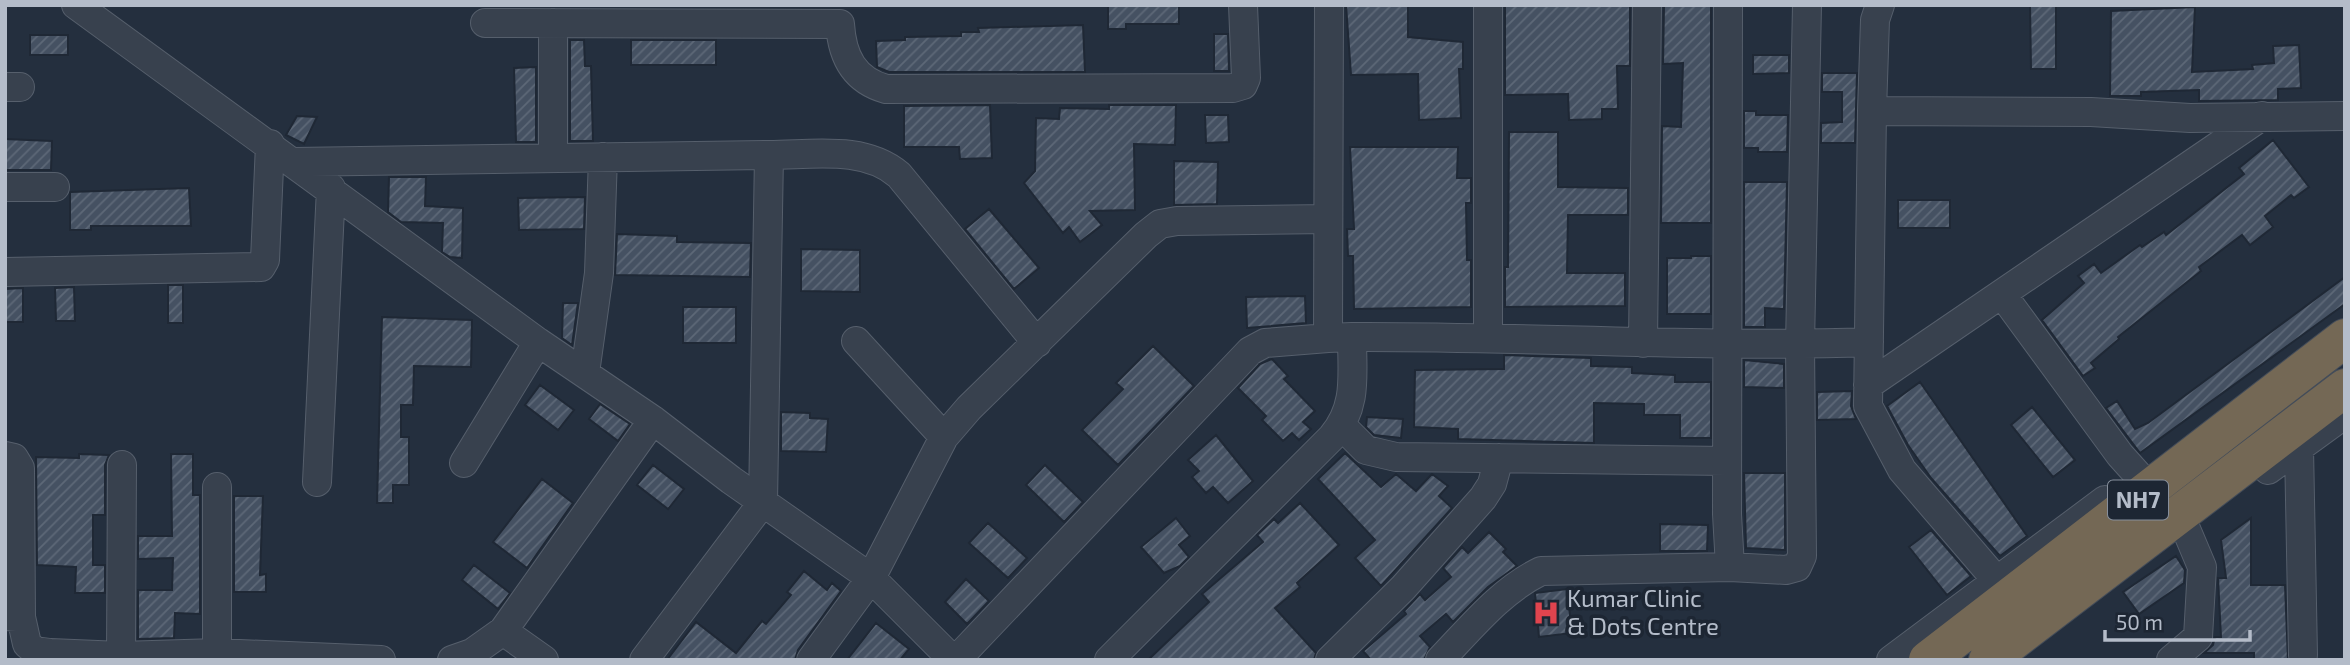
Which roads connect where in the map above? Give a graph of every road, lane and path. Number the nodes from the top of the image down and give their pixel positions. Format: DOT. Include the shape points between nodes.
graph roads {
  1 [pos="76,5"];
  2 [pos="1243,5"];
  3 [pos="1329,5"];
  4 [pos="1488,5"];
  5 [pos="1647,5"];
  6 [pos="1728,5"];
  7 [pos="1807,5"];
  8 [pos="1880,5"];
  9 [pos="698,15"];
  10 [pos="840,15"];
  11 [pos="485,23"];
  12 [pos="553,23"];
  13 [pos="1872,111"];
  14 [pos="2262,116"];
  15 [pos="2345,116"];
  16 [pos="270,144"];
  17 [pos="769,155"];
  18 [pos="603,156"];
  19 [pos="552,157"];
  20 [pos="294,162"];
  21 [pos="5,187"];
  22 [pos="55,187"];
  23 [pos="331,188"];
  24 [pos="1328,219"];
  25 [pos="5,272"];
  26 [pos="2002,294"];
  27 [pos="2345,318"];
  28 [pos="1488,336"];
  29 [pos="1340,338"];
  30 [pos="2345,338"];
  31 [pos="856,341"];
  32 [pos="538,342"];
  33 [pos="1727,342"];
  34 [pos="1869,342"];
  35 [pos="1037,343"];
  36 [pos="1643,343"];
  37 [pos="1800,345"];
  38 [pos="585,373"];
  39 [pos="1868,385"];
  40 [pos="2345,388"];
  41 [pos="2345,414"];
  42 [pos="653,420"];
  43 [pos="1342,426"];
  44 [pos="944,437"];
  45 [pos="2299,448"];
  46 [pos="5,456"];
  47 [pos="1499,458"];
  48 [pos="1727,461"];
  49 [pos="464,463"];
  50 [pos="122,465"];
  51 [pos="2138,475"];
  52 [pos="317,482"];
  53 [pos="218,487"];
  54 [pos="763,502"];
  55 [pos="2186,530"];
  56 [pos="1730,567"];
  57 [pos="871,578"];
  58 [pos="2014,601"];
  59 [pos="13,616"];
  60 [pos="503,631"];
  61 [pos="2199,648"];
  62 [pos="218,653"];
  63 [pos="2303,655"];
  64 [pos="121,656"];
  65 [pos="381,660"];
  66 [pos="452,660"];
  67 [pos="544,660"];
  68 [pos="644,660"];
  69 [pos="811,660"];
  70 [pos="954,660"];
  71 [pos="1109,660"];
  72 [pos="1329,660"];
  73 [pos="1440,660"];
  74 [pos="1891,660"];
  75 [pos="1928,660"];
  76 [pos="1987,660"];
  77 [pos="2017,660"];
  78 [pos="2171,660"];
  1 -- 16 [label="street"];
  2 -- 10 [label="street" via="1246,78 1233,88 886,89 866,84 853,69 845,56"];
  3 -- 24 [label="street"];
  4 -- 28 [label="street"];
  5 -- 36 [label="street"];
  6 -- 33 [label="street"];
  7 -- 37 [label="street"];
  8 -- 13 [label="street" via="1875,20"];
  9 -- 10 [label="street"];
  9 -- 12 [label="street"];
  11 -- 12 [label="street"];
  12 -- 19 [label="street"];
  13 -- 14 [label="street"];
  13 -- 34 [label="street"];
  14 -- 15 [label="street"];
  14 -- 26 [label="street"];
  16 -- 20 [label="street"];
  16 -- 25 [label="street" via="261,267"];
  17 -- 18 [label="street"];
  17 -- 35 [label="street" via="859,155 887,165"];
  17 -- 54 [label="street"];
  18 -- 19 [label="street"];
  18 -- 38 [label="street" via="599,273"];
  19 -- 20 [label="street"];
  20 -- 23 [label="street"];
  21 -- 22 [label="street"];
  23 -- 32 [label="street"];
  23 -- 52 [label="street"];
  24 -- 29 [label="street"];
  24 -- 35 [label="street" via="1160,225 1125,253"];
  26 -- 39 [label="street"];
  26 -- 51 [label="street"];
  27 -- 51 [label="street"];
  28 -- 29 [label="street"];
  28 -- 36 [label="street"];
  29 -- 43 [label="street" via="1351,403"];
  29 -- 70 [label="street" via="1265,343 1250,351"];
  30 -- 58 [label="highway, NH7"];
  31 -- 44 [label="street"];
  32 -- 38 [label="street"];
  32 -- 49 [label="street"];
  33 -- 36 [label="street"];
  33 -- 37 [label="street"];
  33 -- 48 [label="street"];
  34 -- 37 [label="street"];
  34 -- 39 [label="street"];
  35 -- 44 [label="street"];
  37 -- 56 [label="street" via="1802,556 1797,567 1786,570"];
  38 -- 42 [label="street"];
  39 -- 58 [label="street" via="1868,407 1902,470"];
  40 -- 58 [label="highway, NH7"];
  41 -- 45 [label="street"];
  42 -- 54 [label="street"];
  42 -- 60 [label="street"];
  43 -- 47 [label="street" via="1356,443 1380,454"];
  43 -- 71 [label="street"];
  44 -- 57 [label="street"];
  45 -- 55 [label="street"];
  45 -- 63 [label="street"];
  46 -- 59 [label="street" via="14,458 20,468"];
  47 -- 48 [label="street"];
  47 -- 72 [label="street" via="1483,498 1403,588"];
  48 -- 56 [label="street"];
  50 -- 64 [label="street"];
  51 -- 58 [label="street"];
  53 -- 62 [label="street"];
  54 -- 57 [label="street"];
  54 -- 68 [label="street"];
  55 -- 61 [label="street" via="2202,567"];
  55 -- 77 [label="street"];
  56 -- 73 [label="street" via="1541,571 1519,582"];
  57 -- 69 [label="street"];
  57 -- 70 [label="street"];
  58 -- 74 [label="street"];
  58 -- 75 [label="highway, NH7"];
  58 -- 76 [label="highway, NH7"];
  59 -- 64 [label="street" via="35,651"];
  60 -- 66 [label="street" via="472,653"];
  60 -- 67 [label="street"];
  61 -- 78 [label="street"];
  62 -- 64 [label="street"];
  62 -- 65 [label="street"];
}
